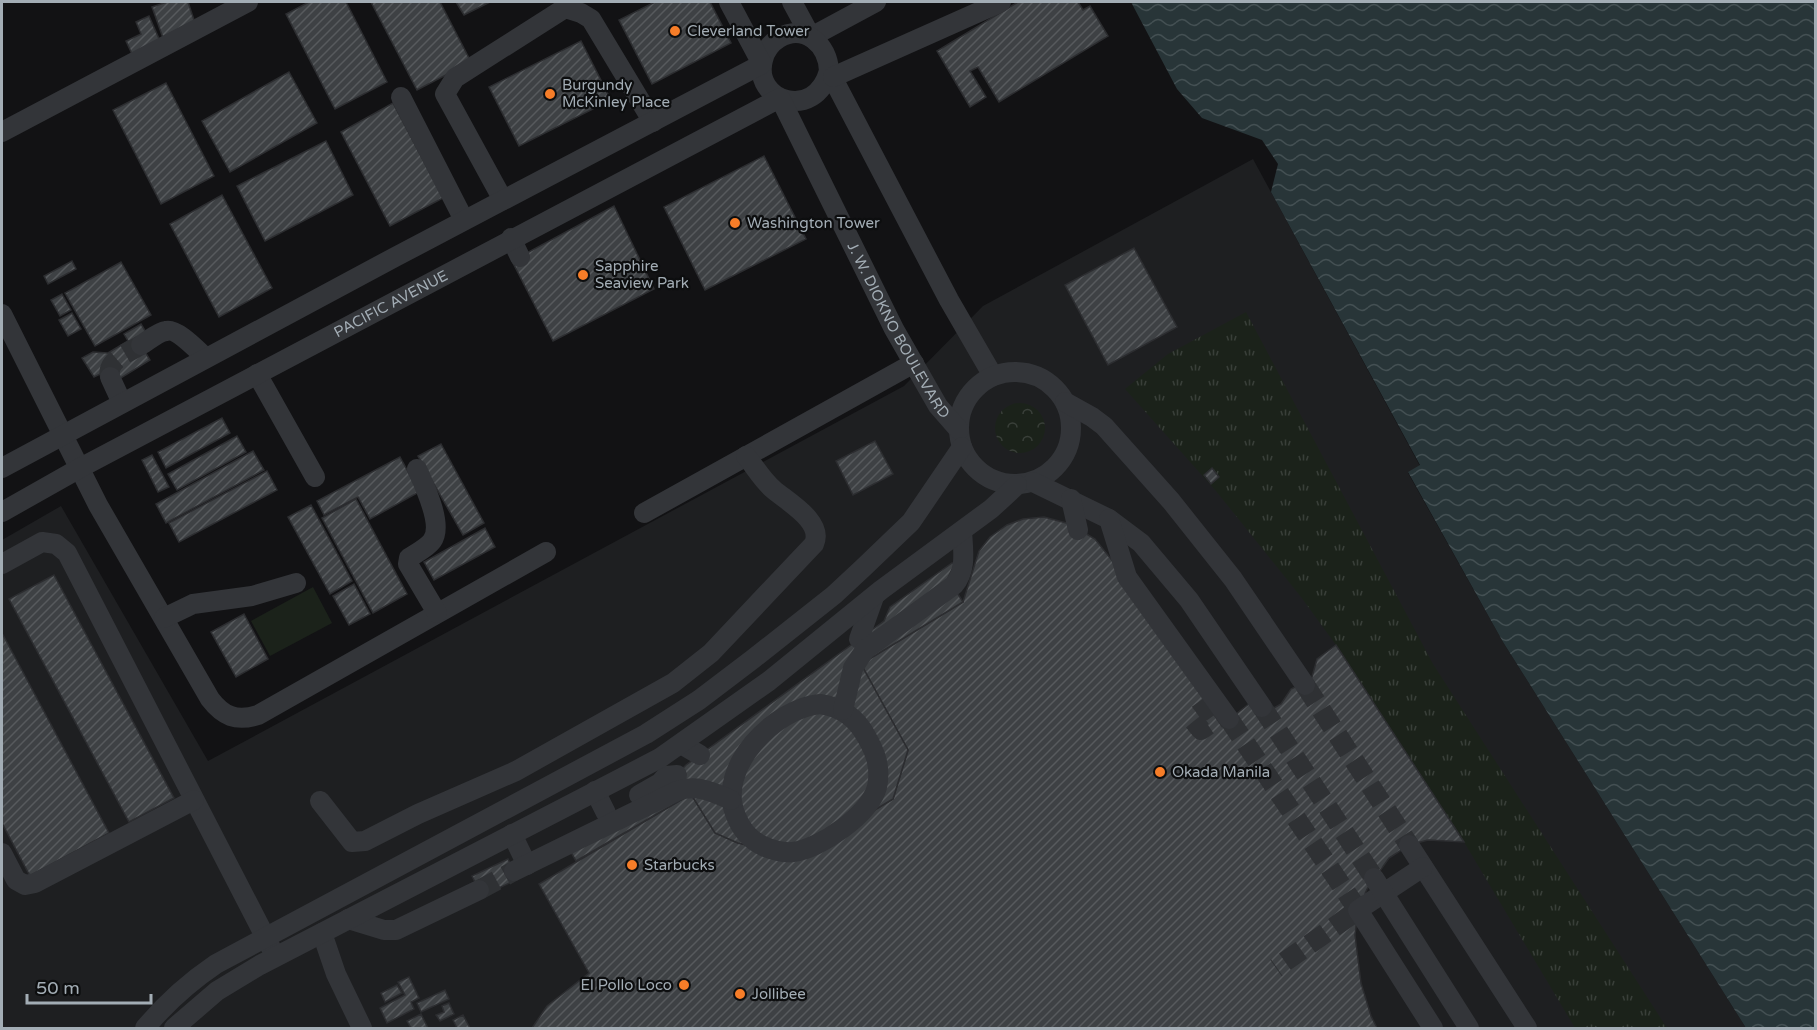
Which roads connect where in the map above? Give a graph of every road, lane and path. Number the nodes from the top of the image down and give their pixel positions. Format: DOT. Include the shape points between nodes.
graph roads {
  1 [pos="248,2"];
  2 [pos="729,2"];
  3 [pos="792,2"];
  4 [pos="876,2"];
  5 [pos="1002,2"];
  6 [pos="811,37"];
  7 [pos="762,64"];
  8 [pos="831,74"];
  9 [pos="401,98"];
  10 [pos="780,98"];
  11 [pos="653,122"];
  12 [pos="2,132"];
  13 [pos="503,200"];
  14 [pos="464,220"];
  15 [pos="511,238"];
  16 [pos="520,257"];
  17 [pos="2,314"];
  18 [pos="141,345"];
  19 [pos="206,358"];
  20 [pos="914,363"];
  21 [pos="257,374"];
  22 [pos="993,376"];
  23 [pos="110,377"];
  24 [pos="1065,402"];
  25 [pos="122,403"];
  26 [pos="63,434"];
  27 [pos="960,439"];
  28 [pos="746,456"];
  29 [pos="2,468"];
  30 [pos="80,468"];
  31 [pos="417,469"];
  32 [pos="315,477"];
  33 [pos="1025,483"];
  34 [pos="1071,500"];
  35 [pos="2,512"];
  36 [pos="645,513"];
  37 [pos="1109,519"];
  38 [pos="1078,530"];
  39 [pos="962,531"];
  40 [pos="546,552"];
  41 [pos="2,564"];
  42 [pos="296,583"];
  43 [pos="875,595"];
  44 [pos="437,613"];
  45 [pos="164,618"];
  46 [pos="859,639"];
  47 [pos="1305,685"];
  48 [pos="1262,707"];
  49 [pos="843,710"];
  50 [pos="1221,710"];
  51 [pos="681,744"];
  52 [pos="700,755"];
  53 [pos="676,775"];
  54 [pos="595,791"];
  55 [pos="194,800"];
  56 [pos="731,800"];
  57 [pos="320,801"];
  58 [pos="606,813"];
  59 [pos="512,834"];
  60 [pos="1409,845"];
  61 [pos="2,853"];
  62 [pos="528,865"];
  63 [pos="1423,867"];
  64 [pos="1379,886"];
  65 [pos="479,890"];
  66 [pos="348,919"];
  67 [pos="322,933"];
  68 [pos="266,937"];
  69 [pos="276,957"];
  70 [pos="145,1029"];
  71 [pos="174,1029"];
  72 [pos="362,1029"];
  73 [pos="1433,1029"];
  74 [pos="1469,1029"];
  75 [pos="1527,1029"];
  1 -- 12 [label="street"];
  2 -- 7 [label="street"];
  3 -- 6 [label="street"];
  4 -- 6 [label="street"];
  5 -- 8 [label="street"];
  6 -- 7 [label="street" via="790,34 779,38 764,53"];
  6 -- 8 [label="street" via="825,51"];
  7 -- 10 [label="street" via="764,80"];
  7 -- 11 [label="street"];
  8 -- 10 [label="street" via="812,97 801,101"];
  8 -- 22 [label="street"];
  9 -- 14 [label="street"];
  10 -- 15 [label="street, PACIFIC AVENUE"];
  10 -- 20 [label="street, J. W. DIOKNO BOULEVARD"];
  11 -- 13 [label="street"];
  11 -- 13 [label="street" via="591,19 566,8 455,78 445,94"];
  13 -- 14 [label="street"];
  14 -- 19 [label="street"];
  15 -- 16 [label="street"];
  15 -- 21 [label="street, PACIFIC AVENUE"];
  17 -- 26 [label="street"];
  18 -- 19 [label="street" via="166,330 173,331"];
  19 -- 25 [label="street"];
  20 -- 27 [label="street, J. W. DIOKNO BOULEVARD"];
  20 -- 28 [label="street"];
  21 -- 30 [label="street, PACIFIC AVENUE"];
  21 -- 32 [label="street"];
  22 -- 24 [label="street" via="1015,372 1036,375 1054,387"];
  22 -- 27 [label="street" via="971,392 964,404"];
  23 -- 25 [label="street"];
  24 -- 33 [label="street" via="1071,423 1069,445 1051,471"];
  24 -- 47 [label="street" via="1104,426 1156,484 1233,579"];
  25 -- 26 [label="street"];
  26 -- 29 [label="street"];
  26 -- 30 [label="street"];
  27 -- 33 [label="street" via="977,471 1003,484"];
  27 -- 68 [label="street" via="923,505 896,538 834,595 699,699 646,734"];
  28 -- 36 [label="street"];
  28 -- 57 [label="street" via="773,489 809,521 817,538 711,653 674,683 516,771 365,842 352,842"];
  30 -- 35 [label="street, PACIFIC AVENUE"];
  30 -- 45 [label="street"];
  31 -- 44 [label="street" via="431,502 436,528 432,542 409,558 408,564"];
  33 -- 34 [label="street"];
  33 -- 39 [label="street"];
  34 -- 37 [label="street"];
  34 -- 38 [label="street"];
  37 -- 48 [label="street" via="1141,543 1175,583"];
  37 -- 50 [label="street" via="1127,577"];
  39 -- 43 [label="street"];
  39 -- 49 [label="street" via="960,578 865,650 853,668"];
  40 -- 44 [label="street"];
  41 -- 55 [label="street" via="42,542 56,544 67,553"];
  42 -- 45 [label="street" via="252,596 194,604"];
  43 -- 46 [label="street"];
  43 -- 51 [label="street" via="769,681"];
  44 -- 45 [label="street" via="258,715 237,718 227,716 210,699"];
  49 -- 56 [label="street" via="806,705 779,721 736,767"];
  49 -- 56 [label="street" via="863,730 878,761 876,790 865,810 808,848 782,852 761,845 744,831"];
  51 -- 52 [label="street"];
  51 -- 54 [label="street"];
  53 -- 58 [label="street" via="666,776"];
  54 -- 58 [label="street"];
  54 -- 59 [label="street"];
  55 -- 61 [label="street" via="34,883 25,885 16,880"];
  55 -- 68 [label="street"];
  56 -- 62 [label="street" via="704,788 677,790"];
  58 -- 62 [label="street" via="549,845"];
  59 -- 62 [label="street"];
  59 -- 66 [label="street"];
  60 -- 63 [label="street"];
  63 -- 64 [label="street"];
  63 -- 75 [label="street"];
  64 -- 73 [label="street" via="1358,910"];
  64 -- 74 [label="street"];
  65 -- 66 [label="street" via="396,930"];
  66 -- 67 [label="street"];
  67 -- 69 [label="street"];
  67 -- 72 [label="street"];
  68 -- 69 [label="street"];
  68 -- 70 [label="street" via="187,984"];
  69 -- 71 [label="street" via="217,991"];
}
